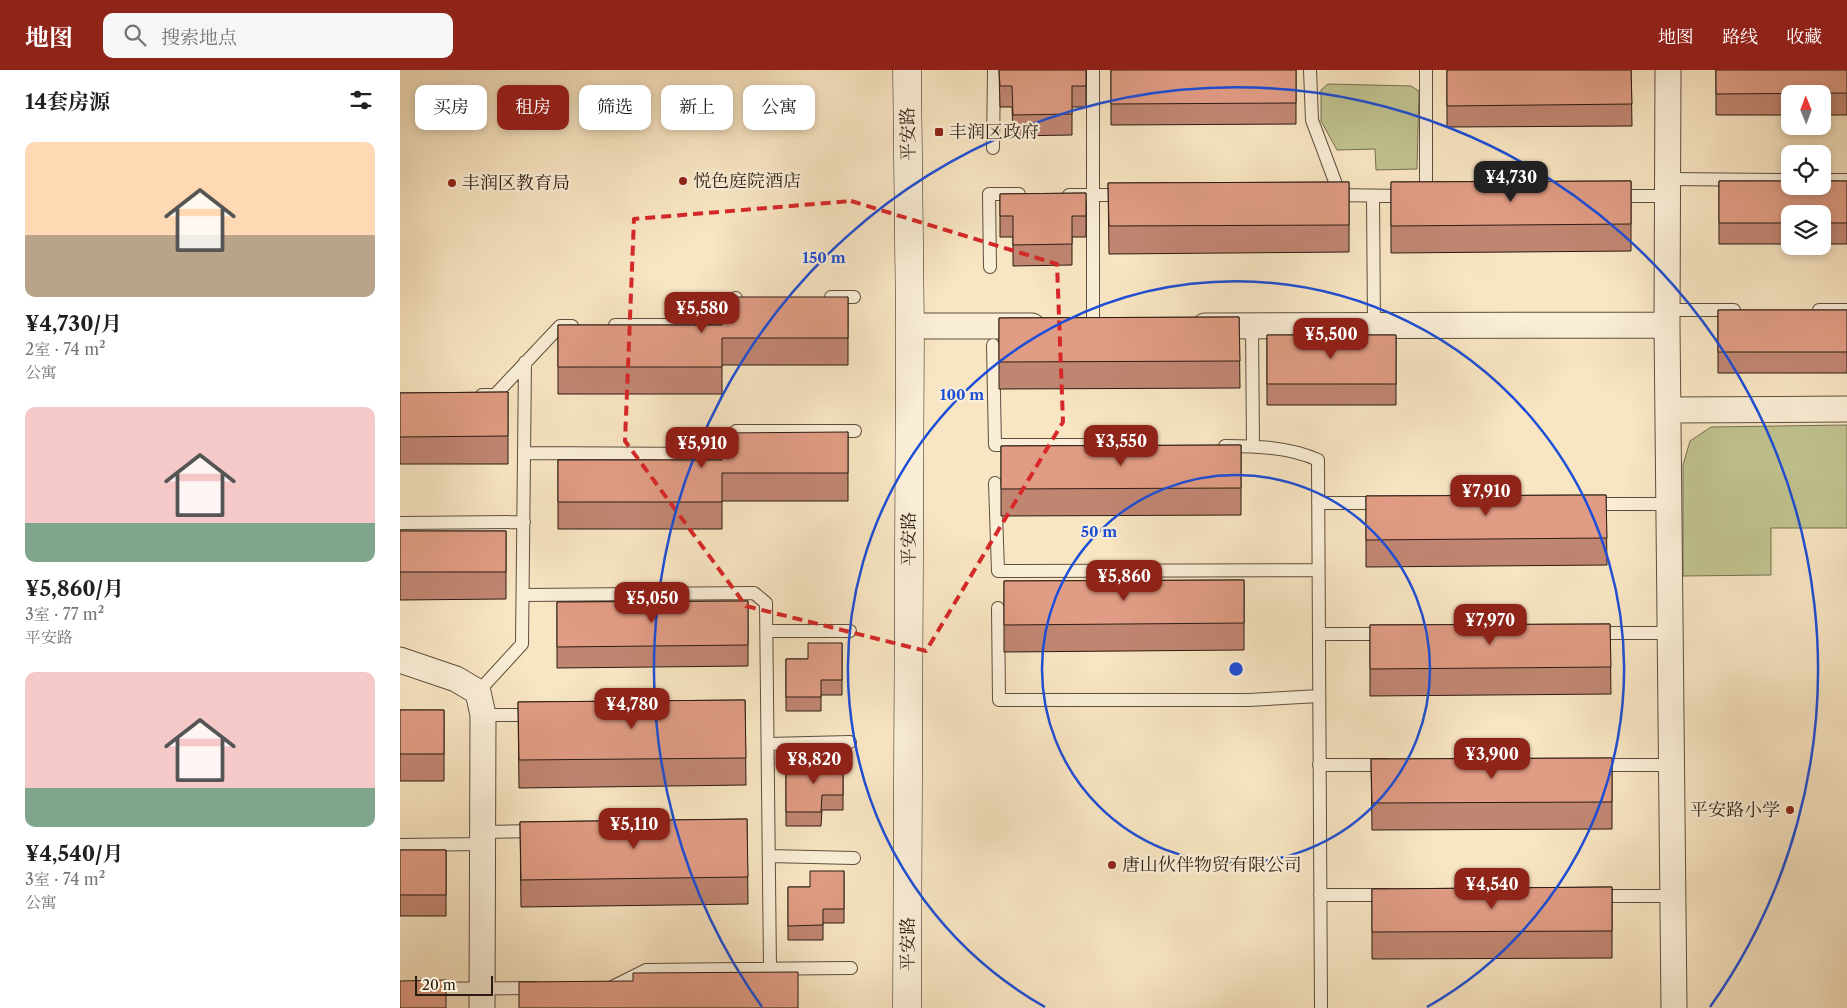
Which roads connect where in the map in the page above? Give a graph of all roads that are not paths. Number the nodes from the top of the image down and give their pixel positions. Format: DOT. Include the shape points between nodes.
graph roads {
  1 [pos="907,70"];
  2 [pos="994,70"];
  3 [pos="1093,70"];
  4 [pos="1310,70"];
  5 [pos="1426,70"];
  6 [pos="1668,70"];
  7 [pos="993,148"];
  8 [pos="1831,180"];
  9 [pos="1847,180"];
  10 [pos="1781,181"];
  11 [pos="1668,187"];
  12 [pos="1036,195"];
  13 [pos="1055,195"];
  14 [pos="1093,195"];
  15 [pos="1132,195"];
  16 [pos="1320,195"];
  17 [pos="1340,195"];
  18 [pos="1373,196"];
  19 [pos="1600,196"];
  20 [pos="990,267"];
  21 [pos="816,297"];
  22 [pos="854,297"];
  23 [pos="751,298"];
  24 [pos="1748,310"];
  25 [pos="1807,310"];
  26 [pos="1847,310"];
  27 [pos="1668,318"];
  28 [pos="600,325"];
  29 [pos="1374,325"];
  30 [pos="580,326"];
  31 [pos="910,326"];
  32 [pos="1084,326"];
  33 [pos="1183,326"];
  34 [pos="1252,326"];
  35 [pos="993,345"];
  36 [pos="526,362"];
  37 [pos="466,396"];
  38 [pos="1847,409"];
  39 [pos="1669,410"];
  40 [pos="855,431"];
  41 [pos="1124,445"];
  42 [pos="1214,446"];
  43 [pos="1254,446"];
  44 [pos="525,453"];
  45 [pos="996,483"];
  46 [pos="1318,503"];
  47 [pos="1396,503"];
  48 [pos="1582,504"];
  49 [pos="1670,504"];
  50 [pos="524,522"];
  51 [pos="400,523"];
  52 [pos="1318,570"];
  53 [pos="523,596"];
  54 [pos="998,608"];
  55 [pos="767,631"];
  56 [pos="850,631"];
  57 [pos="1583,633"];
  58 [pos="1671,633"];
  59 [pos="1320,634"];
  60 [pos="1398,634"];
  61 [pos="400,660"];
  62 [pos="1319,696"];
  63 [pos="480,703"];
  64 [pos="551,715"];
  65 [pos="850,742"];
  66 [pos="768,744"];
  67 [pos="1320,765"];
  68 [pos="1398,765"];
  69 [pos="1584,765"];
  70 [pos="1672,765"];
  71 [pos="548,831"];
  72 [pos="482,838"];
  73 [pos="400,845"];
  74 [pos="769,856"];
  75 [pos="854,858"];
  76 [pos="1320,895"];
  77 [pos="1398,895"];
  78 [pos="1585,896"];
  79 [pos="1673,896"];
  80 [pos="851,968"];
  81 [pos="770,969"];
  82 [pos="552,988"];
  83 [pos="601,988"];
  84 [pos="400,989"];
  85 [pos="482,998"];
  86 [pos="908,1008"];
  87 [pos="1321,1008"];
  88 [pos="1674,1008"];
  1 -- 31 [label="street, 平安路"];
  2 -- 7 [label="lane"];
  3 -- 14 [label="lane"];
  4 -- 17 [label="lane" via="1312,120"];
  5 -- 18 [label="lane" via="1431,196"];
  6 -- 11 [label="street"];
  8 -- 9 [label="lane"];
  10 -- 11 [label="lane"];
  11 -- 19 [label="lane"];
  11 -- 27 [label="street"];
  12 -- 20 [label="lane" via="989,194"];
  13 -- 14 [label="lane"];
  14 -- 15 [label="lane"];
  14 -- 32 [label="lane"];
  16 -- 17 [label="lane"];
  17 -- 18 [label="lane"];
  18 -- 29 [label="lane"];
  21 -- 22 [label="lane"];
  23 -- 28 [label="lane" via="732,298 700,324"];
  24 -- 27 [label="lane"];
  25 -- 26 [label="lane"];
  27 -- 29 [label="street"];
  27 -- 39 [label="street"];
  29 -- 34 [label="street"];
  30 -- 36 [label="lane" via="560,326"];
  31 -- 32 [label="street"];
  31 -- 86 [label="street, 平安路"];
  33 -- 34 [label="street"];
  34 -- 43 [label="lane"];
  35 -- 41 [label="lane" via="995,445"];
  36 -- 37 [label="lane" via="495,395"];
  36 -- 44 [label="lane"];
  38 -- 39 [label="street"];
  39 -- 49 [label="street"];
  40 -- 44 [label="lane" via="736,431 705,454"];
  42 -- 43 [label="lane"];
  43 -- 46 [label="lane" via="1306,454 1318,460"];
  44 -- 50 [label="lane"];
  45 -- 52 [label="lane" via="998,571"];
  46 -- 47 [label="lane"];
  46 -- 52 [label="lane"];
  48 -- 49 [label="lane"];
  49 -- 58 [label="street"];
  50 -- 51 [label="lane"];
  50 -- 53 [label="lane"];
  52 -- 59 [label="lane"];
  53 -- 55 [label="lane" via="754,593 766,603"];
  53 -- 63 [label="lane" via="522,644"];
  54 -- 62 [label="lane" via="999,700 1249,700"];
  55 -- 56 [label="lane"];
  55 -- 66 [label="lane"];
  57 -- 58 [label="lane"];
  58 -- 70 [label="street"];
  59 -- 60 [label="lane"];
  59 -- 62 [label="lane"];
  61 -- 63 [label="street" via="456,679"];
  62 -- 67 [label="lane"];
  63 -- 64 [label="lane"];
  63 -- 72 [label="street"];
  65 -- 66 [label="lane"];
  66 -- 74 [label="lane"];
  67 -- 68 [label="lane"];
  67 -- 76 [label="lane"];
  69 -- 70 [label="lane"];
  70 -- 79 [label="street"];
  71 -- 72 [label="lane"];
  72 -- 73 [label="lane"];
  72 -- 85 [label="street"];
  74 -- 75 [label="lane"];
  74 -- 81 [label="lane"];
  76 -- 77 [label="lane"];
  76 -- 87 [label="lane"];
  78 -- 79 [label="lane"];
  79 -- 88 [label="street"];
  80 -- 81 [label="lane"];
  81 -- 83 [label="lane" via="646,970 611,988"];
  82 -- 85 [label="lane"];
  84 -- 85 [label="lane"];
}
